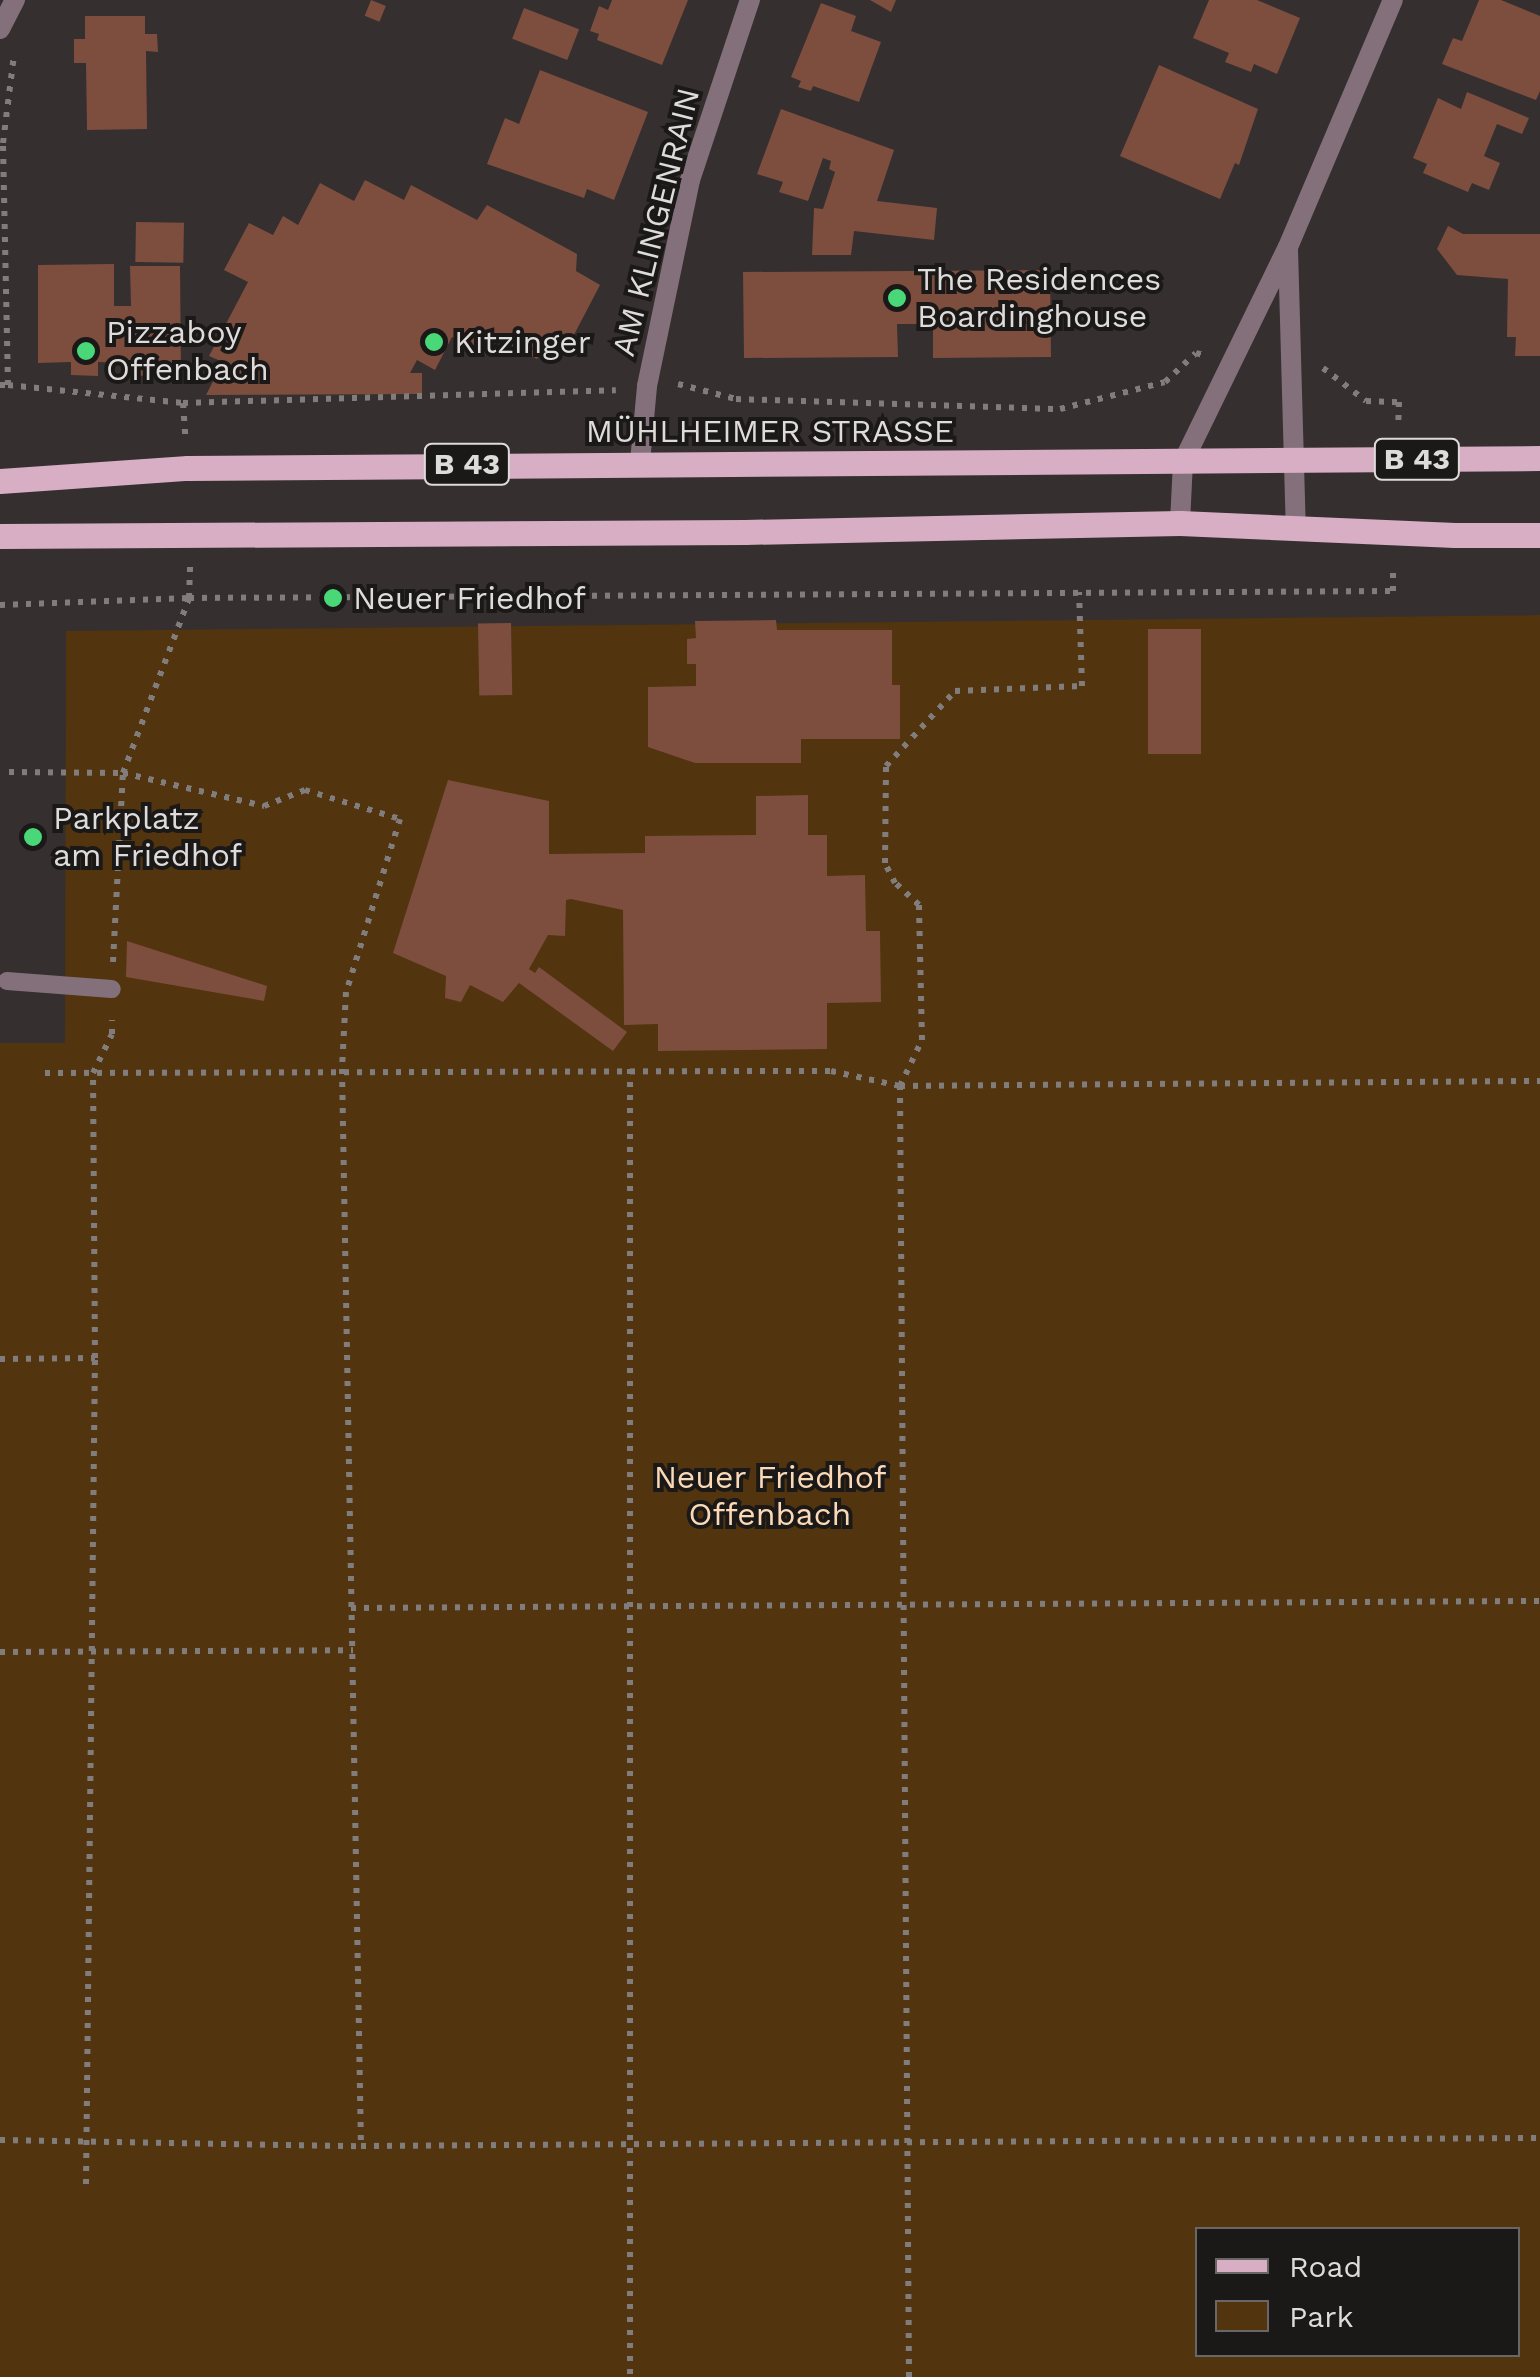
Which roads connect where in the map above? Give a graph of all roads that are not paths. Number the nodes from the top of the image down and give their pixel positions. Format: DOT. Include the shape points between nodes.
graph roads {
  1 [pos="15,0"];
  2 [pos="750,0"];
  3 [pos="1393,0"];
  4 [pos="0,29"];
  5 [pos="1288,247"];
  6 [pos="1540,458"];
  7 [pos="1294,460"];
  8 [pos="640,462"];
  9 [pos="1183,462"];
  10 [pos="0,481"];
  11 [pos="1180,523"];
  12 [pos="1296,527"];
  13 [pos="1540,534"];
  14 [pos="0,536"];
  15 [pos="7,981"];
  16 [pos="112,989"];
  1 -- 4 [label="street"];
  2 -- 8 [label="street, AM KLINGENRAIN" via="702,135 647,386"];
  3 -- 5 [label="street"];
  5 -- 7 [label="street"];
  5 -- 9 [label="street"];
  6 -- 7 [label="main road, MÜHLHEIMER STRASSE / B 43"];
  7 -- 9 [label="main road, MÜHLHEIMER STRASSE / B 43"];
  7 -- 12 [label="street"];
  8 -- 9 [label="main road, MÜHLHEIMER STRASSE / B 43"];
  8 -- 10 [label="main road, MÜHLHEIMER STRASSE / B 43" via="188,468"];
  9 -- 11 [label="street"];
  11 -- 12 [label="main road"];
  11 -- 14 [label="main road"];
  12 -- 13 [label="main road, B 43"];
  15 -- 16 [label="lane"];
}
